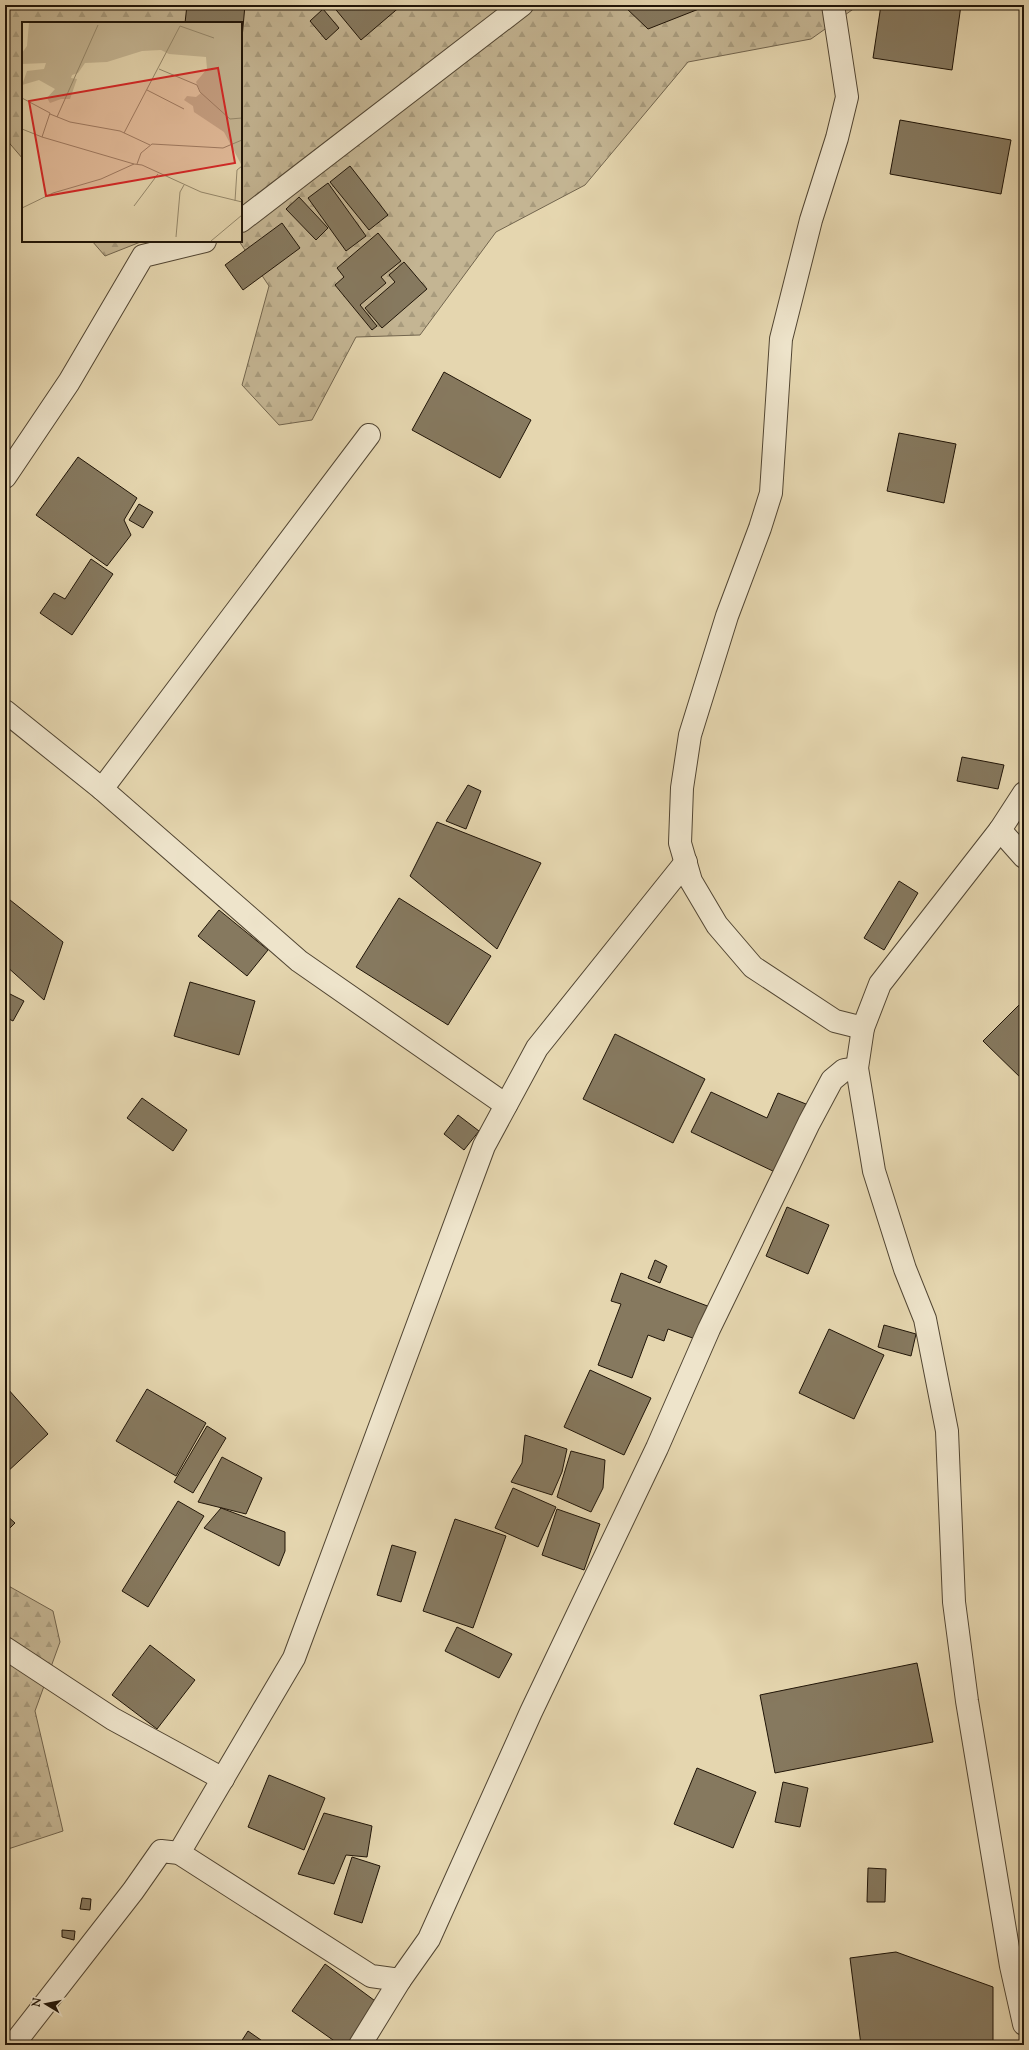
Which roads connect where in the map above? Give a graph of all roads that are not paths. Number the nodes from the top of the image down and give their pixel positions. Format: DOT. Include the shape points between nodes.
graph roads {
  1 [pos="522,5"];
  2 [pos="833,5"];
  3 [pos="242,220"];
  4 [pos="201,242"];
  5 [pos="369,435"];
  6 [pos="5,477"];
  7 [pos="5,711"];
  8 [pos="102,788"];
  9 [pos="1024,794"];
  10 [pos="1000,830"];
  11 [pos="1024,857"];
  12 [pos="686,862"];
  13 [pos="863,1028"];
  14 [pos="857,1068"];
  15 [pos="506,1105"];
  16 [pos="5,1648"];
  17 [pos="223,1778"];
  18 [pos="179,1853"];
  19 [pos="400,1980"];
  20 [pos="1024,2024"];
  21 [pos="13,2045"];
  22 [pos="360,2045"];
  1 -- 3 [label="street"];
  2 -- 12 [label="street" via="847,97 811,220 781,339 771,493 727,616 690,735 682,788 680,842"];
  4 -- 6 [label="street" via="144,256 69,382"];
  5 -- 8 [label="street"];
  7 -- 8 [label="street"];
  8 -- 15 [label="street" via="299,961"];
  9 -- 10 [label="street"];
  10 -- 11 [label="street"];
  10 -- 13 [label="street" via="880,984"];
  12 -- 13 [label="street" via="691,881 717,926 753,967 835,1021"];
  12 -- 15 [label="street" via="537,1048"];
  13 -- 14 [label="street"];
  14 -- 19 [label="street" via="844,1070 832,1080 809,1123 709,1329 657,1448 531,1712 429,1939"];
  14 -- 20 [label="street" via="874,1171 905,1269 925,1319 947,1431 954,1602 965,1686 1011,1966"];
  15 -- 17 [label="street" via="484,1146 294,1658"];
  16 -- 17 [label="street" via="113,1719"];
  17 -- 18 [label="street"];
  18 -- 19 [label="street" via="371,1976"];
  18 -- 21 [label="street" via="161,1851 133,1892"];
  19 -- 22 [label="street"];
}
